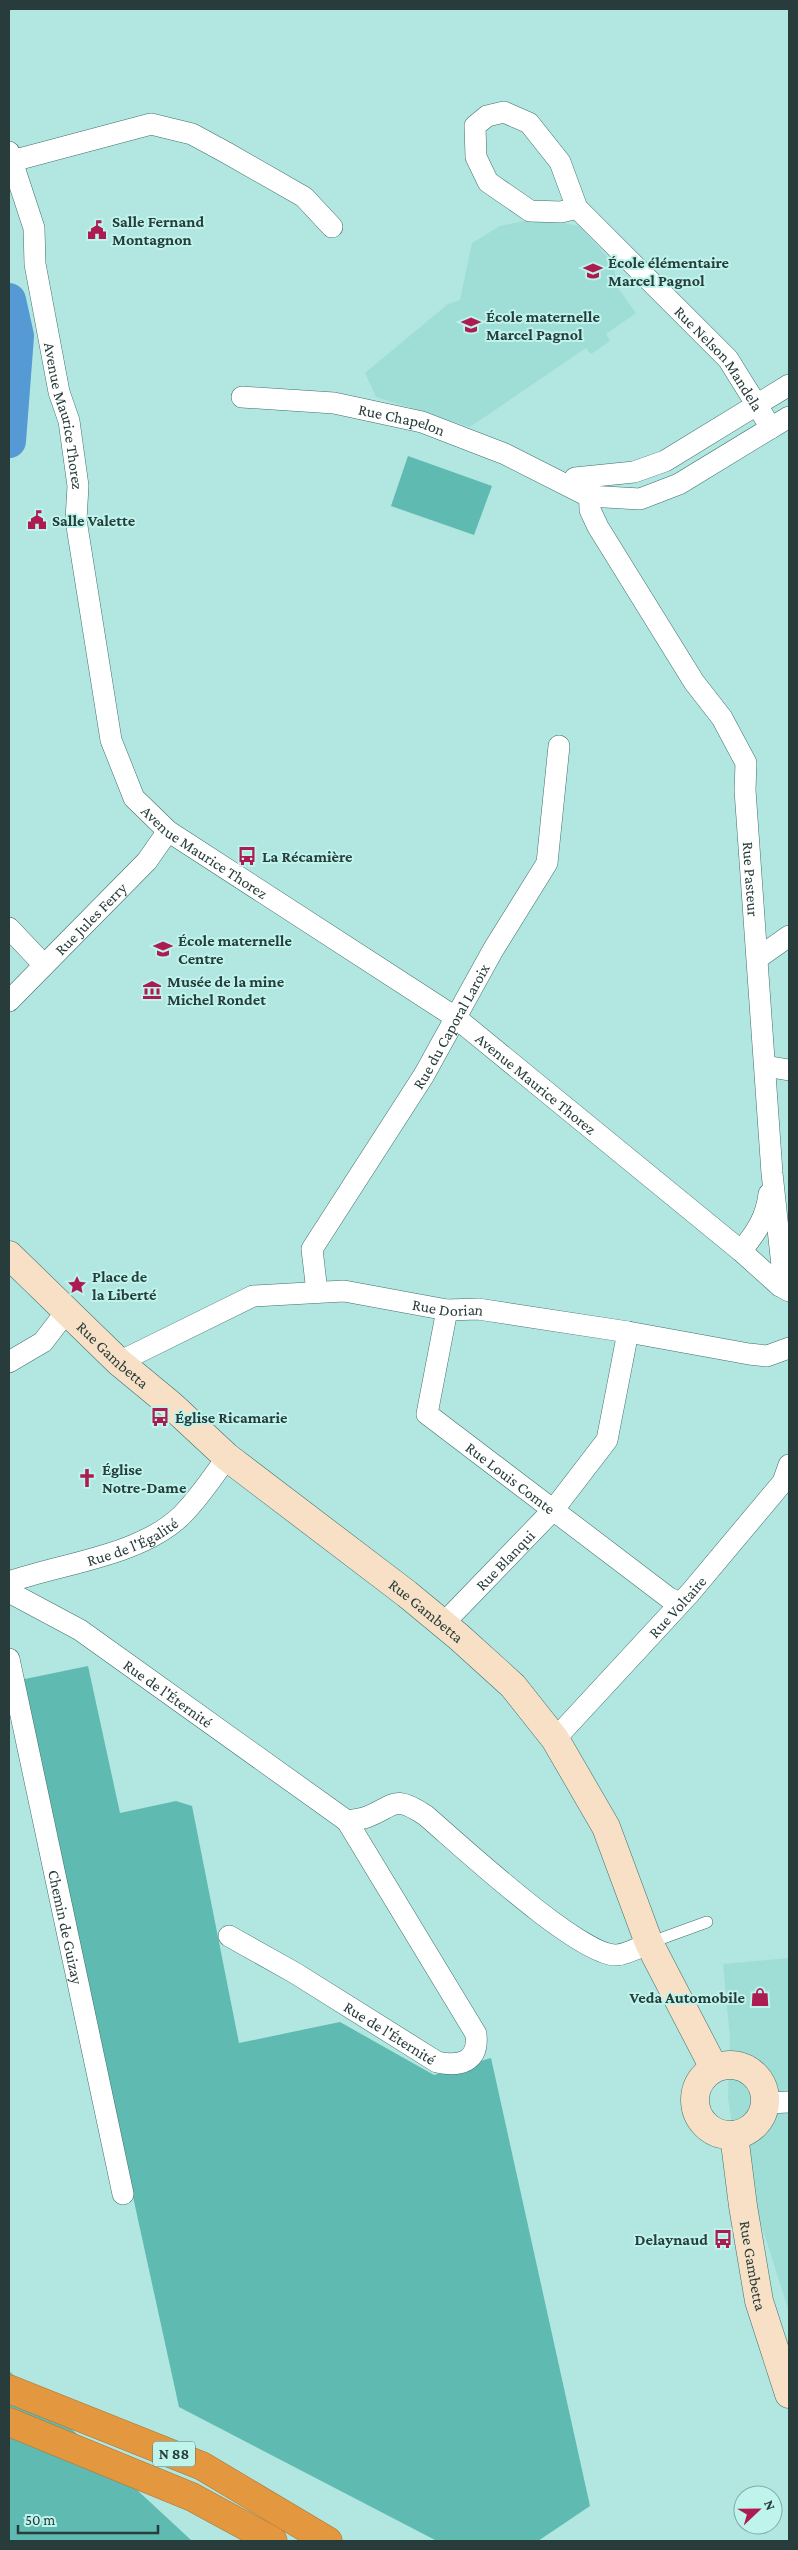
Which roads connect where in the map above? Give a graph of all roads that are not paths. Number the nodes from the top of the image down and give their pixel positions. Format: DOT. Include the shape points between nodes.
graph roads {
  1 [pos="10,157"];
  2 [pos="577,208"];
  3 [pos="332,227"];
  4 [pos="789,385"];
  5 [pos="242,397"];
  6 [pos="757,404"];
  7 [pos="789,417"];
  8 [pos="771,428"];
  9 [pos="588,487"];
  10 [pos="559,746"];
  11 [pos="168,831"];
  12 [pos="9,928"];
  13 [pos="789,936"];
  14 [pos="758,958"];
  15 [pos="44,965"];
  16 [pos="9,1001"];
  17 [pos="455,1017"];
  18 [pos="765,1066"];
  19 [pos="789,1070"];
  20 [pos="772,1172"];
  21 [pos="741,1251"];
  22 [pos="9,1255"];
  23 [pos="317,1292"];
  24 [pos="786,1294"];
  25 [pos="447,1310"];
  26 [pos="66,1312"];
  27 [pos="628,1332"];
  28 [pos="789,1348"];
  29 [pos="9,1362"];
  30 [pos="119,1362"];
  31 [pos="227,1457"];
  32 [pos="789,1465"];
  33 [pos="554,1509"];
  34 [pos="9,1582"];
  35 [pos="9,1592"];
  36 [pos="679,1603"];
  37 [pos="443,1624"];
  38 [pos="9,1660"];
  39 [pos="555,1740"];
  40 [pos="347,1821"];
  41 [pos="707,1922"];
  42 [pos="230,1936"];
  43 [pos="649,1943"];
  44 [pos="714,2068"];
  45 [pos="778,2102"];
  46 [pos="734,2135"];
  47 [pos="123,2194"];
  48 [pos="9,2388"];
  49 [pos="789,2394"];
  50 [pos="9,2422"];
  51 [pos="273,2541"];
  52 [pos="328,2541"];
  1 -- 3 [label="street" via="151,124 167,126 192,134 304,197"];
  1 -- 11 [label="street, Avenue Maurice Thorez" via="34,228 35,264 59,392 69,421 78,486 76,520 112,740 134,798"];
  2 -- 2 [label="street, Rue Nelson Mandela" via="560,162 529,123 504,112 487,116 475,126 476,157 488,182 530,210 561,212"];
  2 -- 6 [label="street, Rue Nelson Mandela" via="728,358"];
  4 -- 6 [label="street"];
  5 -- 9 [label="street, Rue Chapelon" via="334,403 422,422 505,454 553,479"];
  6 -- 8 [label="street, Rue Nelson Mandela"];
  6 -- 9 [label="street" via="665,461"];
  7 -- 8 [label="street"];
  8 -- 9 [label="street" via="679,484 640,499"];
  9 -- 14 [label="street, Rue Pasteur" via="590,510 598,527 694,682 722,718 746,763 745,790"];
  10 -- 17 [label="street, Rue du Caporal Laroix" via="547,863"];
  11 -- 15 [label="street, Rue Jules Ferry" via="147,861"];
  11 -- 17 [label="street, Avenue Maurice Thorez"];
  12 -- 15 [label="street"];
  13 -- 14 [label="street"];
  14 -- 18 [label="street, Rue Pasteur"];
  15 -- 16 [label="street, Rue Jules Ferry"];
  17 -- 21 [label="street, Avenue Maurice Thorez"];
  17 -- 23 [label="street, Rue du Caporal Laroix" via="424,1075 312,1249"];
  18 -- 19 [label="street"];
  18 -- 20 [label="street, Rue Pasteur"];
  20 -- 21 [label="street, Rue Pasteur" via="766,1213 752,1239"];
  20 -- 24 [label="street, Rue Pasteur"];
  21 -- 24 [label="street, Avenue Maurice Thorez"];
  22 -- 26 [label="main road, Rue Gambetta"];
  23 -- 25 [label="street, Rue Dorian" via="344,1291"];
  23 -- 30 [label="street, Rue Dorian" via="253,1296"];
  25 -- 27 [label="street, Rue Dorian" via="478,1309"];
  25 -- 33 [label="street, Rue Louis Comte" via="427,1414"];
  26 -- 29 [label="street" via="43,1342"];
  26 -- 30 [label="main road, Rue Gambetta"];
  27 -- 28 [label="street, Rue Dorian" via="767,1356"];
  27 -- 33 [label="street, Rue Blanqui" via="607,1440"];
  30 -- 31 [label="main road, Rue Gambetta"];
  31 -- 34 [label="street, Rue de l'Égalité" via="182,1515 158,1532 105,1556"];
  31 -- 37 [label="main road, Rue Gambetta"];
  32 -- 36 [label="street, Rue Voltaire" via="783,1482"];
  33 -- 36 [label="street, Rue Louis Comte"];
  33 -- 37 [label="street, Rue Blanqui"];
  35 -- 40 [label="street, Rue de l'Éternité" via="80,1630"];
  36 -- 39 [label="street, Rue Voltaire"];
  37 -- 39 [label="main road, Rue Gambetta" via="513,1686"];
  38 -- 47 [label="street, Chemin de Guizay"];
  39 -- 43 [label="main road, Rue Gambetta" via="606,1827"];
  40 -- 42 [label="street, Rue de l'Éternité" via="476,2034 476,2052 470,2058 458,2064 437,2062"];
  40 -- 43 [label="street" via="366,1817 392,1803 411,1805 528,1904 585,1944 616,1955"];
  41 -- 43 [label="lane"];
  43 -- 44 [label="main road, Rue Gambetta"];
  44 -- 45 [label="main road" via="735,2065 748,2069"];
  44 -- 46 [label="main road" via="699,2083 696,2110 714,2131"];
  45 -- 46 [label="main road" via="748,2131"];
  46 -- 49 [label="main road, Rue Gambetta" via="759,2301"];
  48 -- 52 [label="highway, N 88" via="202,2466"];
  50 -- 51 [label="highway, N 88" via="192,2497"];
}
